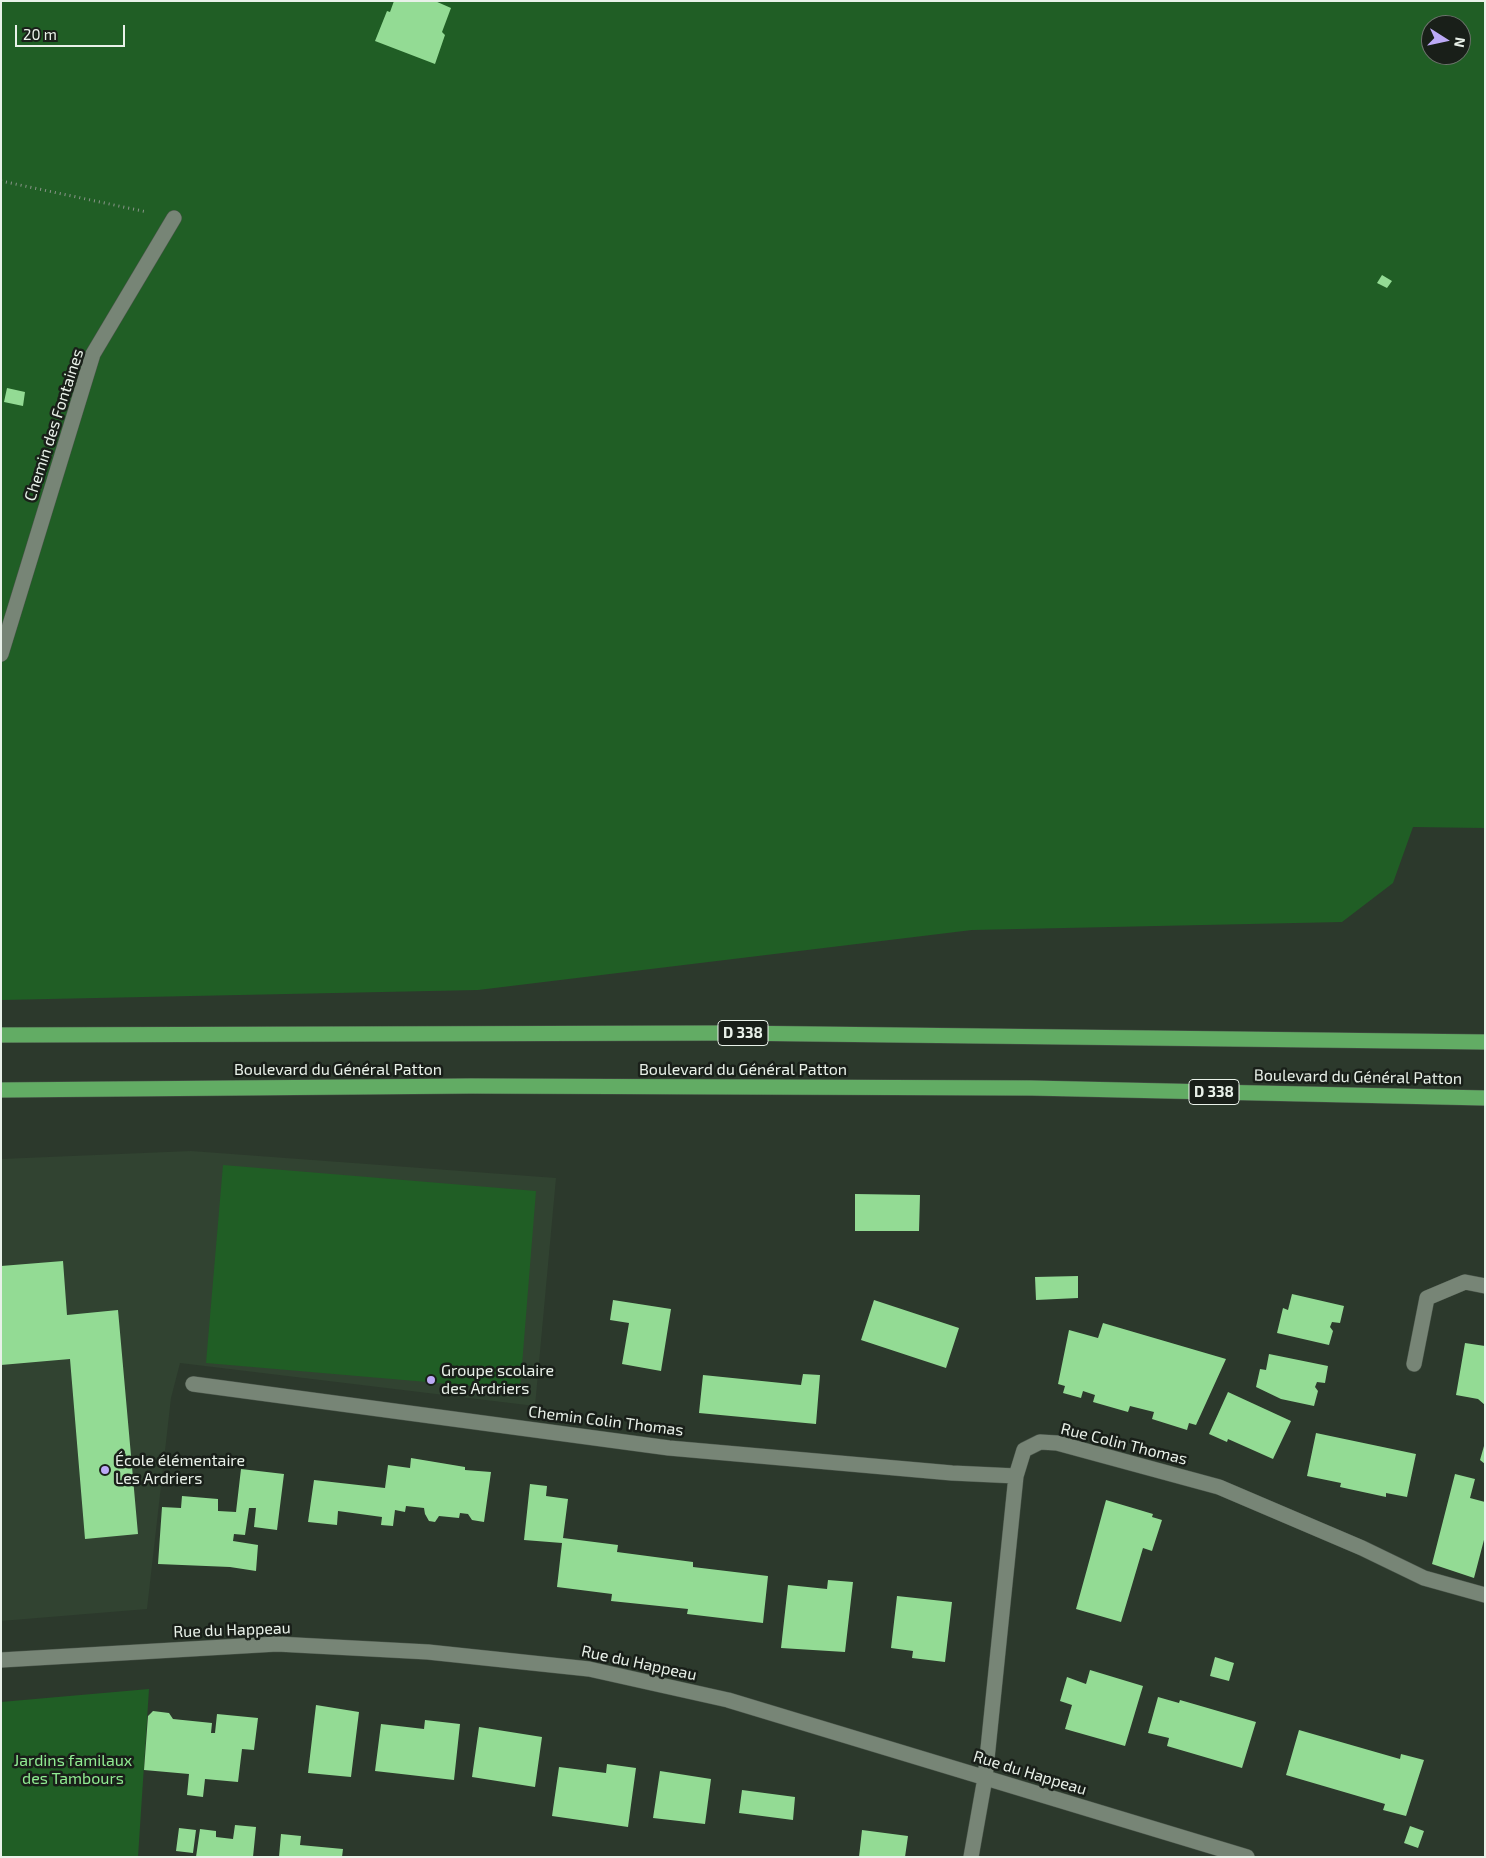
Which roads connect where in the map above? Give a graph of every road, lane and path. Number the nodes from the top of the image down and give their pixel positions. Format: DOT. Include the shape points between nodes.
graph roads {
  1 [pos="1,181"];
  2 [pos="174,218"];
  3 [pos="1,654"];
  4 [pos="1,1034"];
  5 [pos="1485,1042"];
  6 [pos="1,1090"];
  7 [pos="1485,1098"];
  8 [pos="1485,1286"];
  9 [pos="1414,1364"];
  10 [pos="193,1384"];
  11 [pos="1016,1476"];
  12 [pos="1485,1595"];
  13 [pos="1,1660"];
  14 [pos="984,1778"];
  15 [pos="971,1857"];
  16 [pos="1247,1857"];
  1 -- 2 [label="path"];
  2 -- 3 [label="street, Chemin des Fontaines" via="93,354"];
  4 -- 5 [label="highway, D 338" via="728,1033"];
  6 -- 7 [label="highway, Boulevard du Général Patton / D 338" via="471,1086 1031,1088"];
  8 -- 9 [label="street" via="1465,1282 1427,1298"];
  10 -- 11 [label="street, Chemin Colin Thomas" via="669,1448"];
  11 -- 12 [label="street, Rue Colin Thomas" via="1024,1450 1040,1442 1057,1443 1219,1487 1424,1578"];
  11 -- 14 [label="street, Rue Colin Thomas"];
  13 -- 14 [label="street, Rue du Happeau" via="277,1644 428,1652 589,1669 728,1700"];
  14 -- 15 [label="street, Rue Colin Thomas"];
  14 -- 16 [label="street, Rue du Happeau"];
}
